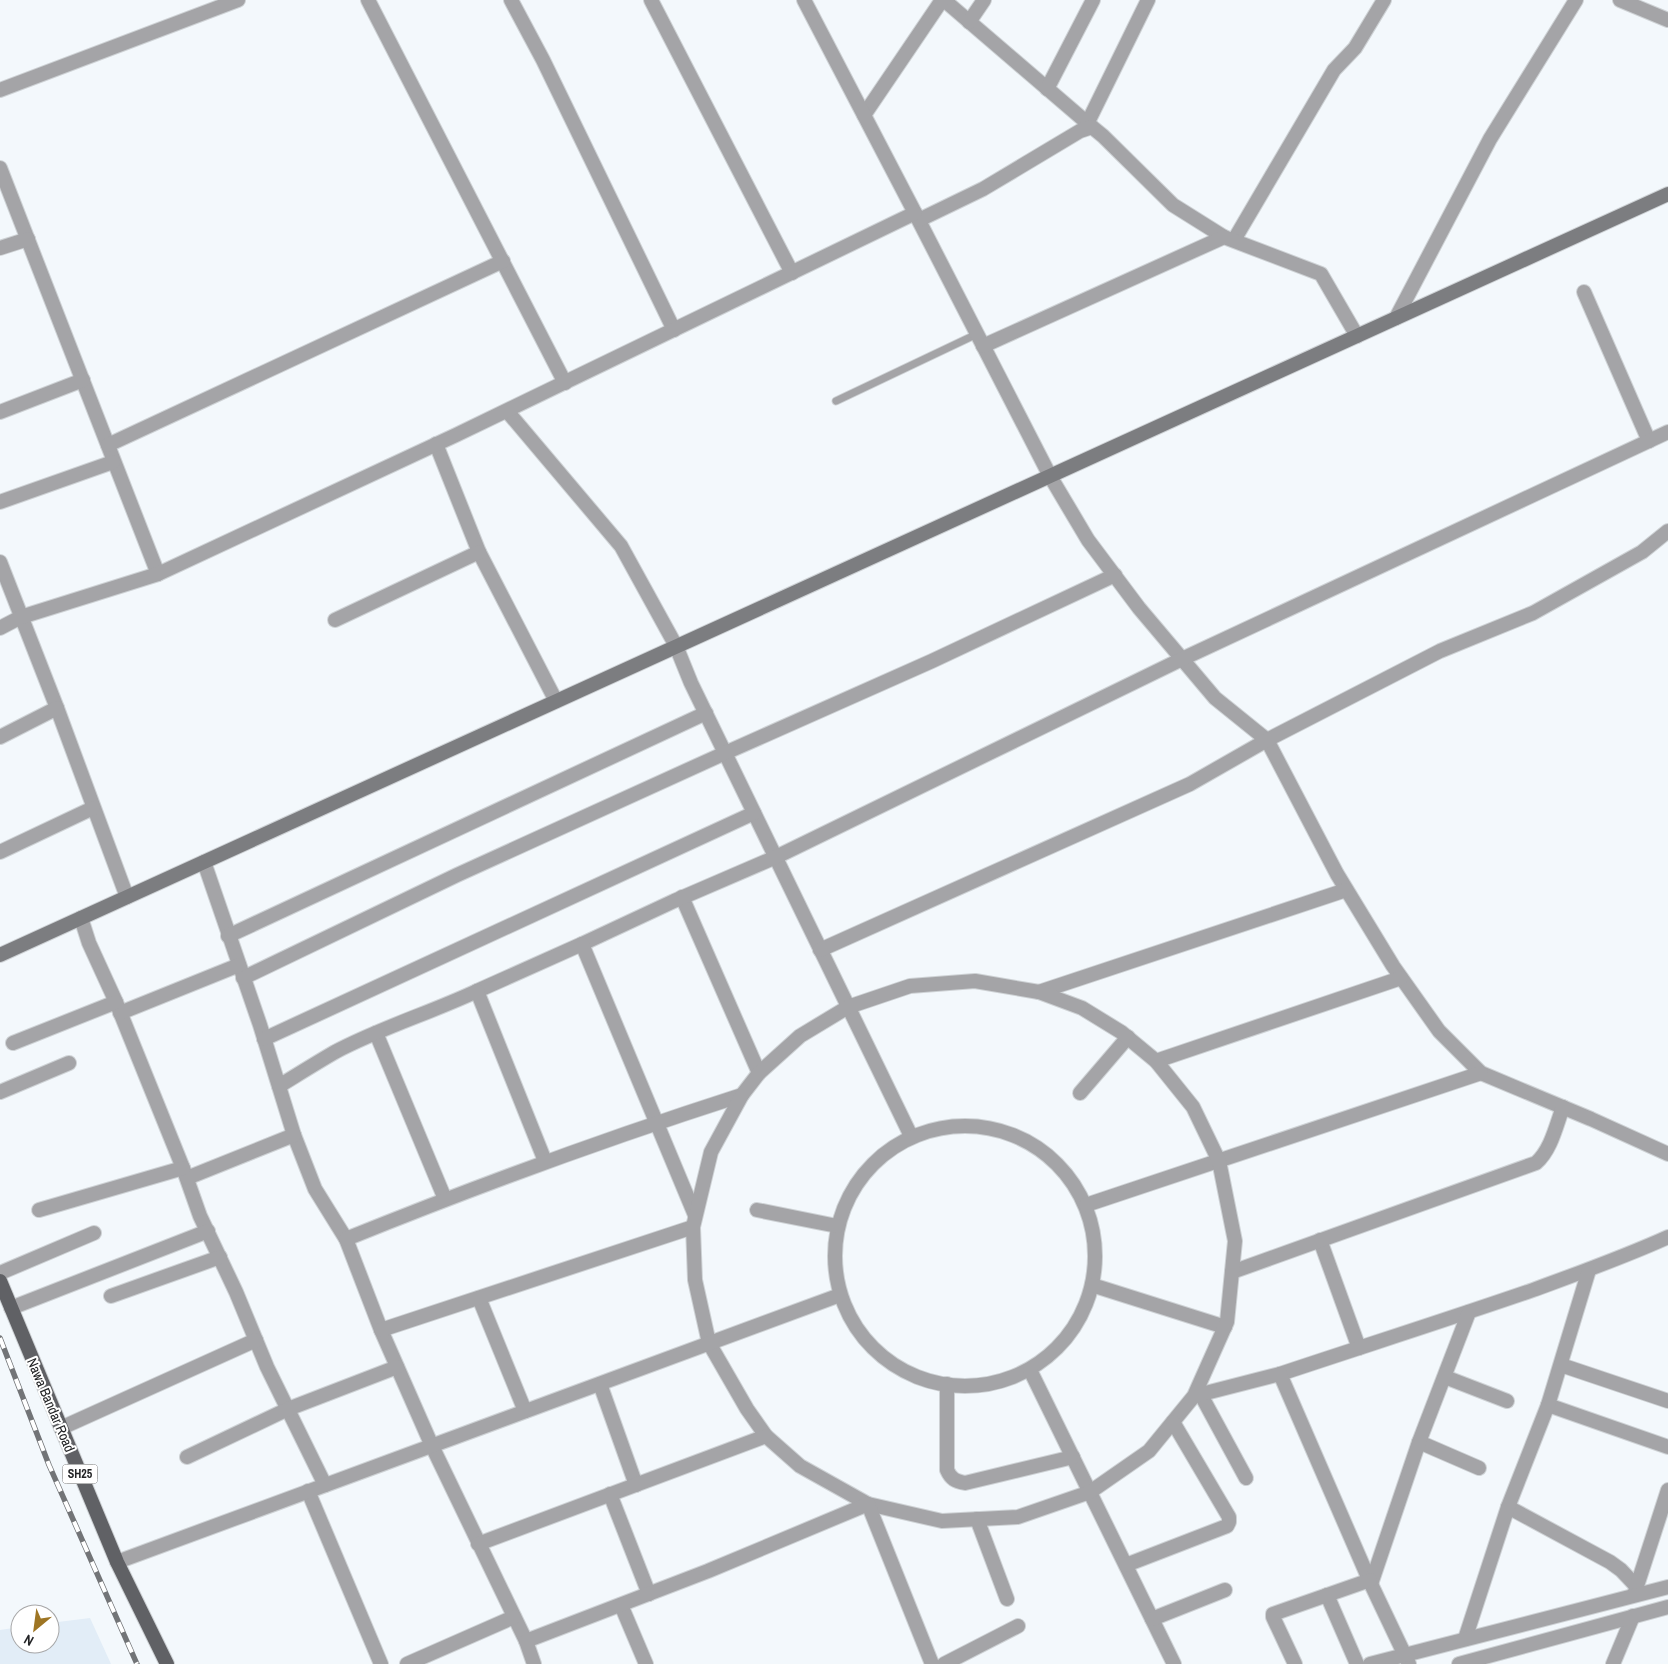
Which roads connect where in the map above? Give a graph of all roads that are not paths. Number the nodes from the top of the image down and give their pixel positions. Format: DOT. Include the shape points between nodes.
graph roads {
  1 [pos="238,0"];
  2 [pos="368,0"];
  3 [pos="511,0"];
  4 [pos="651,0"];
  5 [pos="804,0"];
  6 [pos="943,0"];
  7 [pos="984,0"];
  8 [pos="1093,0"];
  9 [pos="1148,0"];
  10 [pos="1384,0"];
  11 [pos="1576,0"];
  12 [pos="1620,0"];
  13 [pos="1641,4"];
  14 [pos="1668,20"];
  15 [pos="969,22"];
  16 [pos="1047,89"];
  17 [pos="0,90"];
  18 [pos="864,115"];
  19 [pos="1089,125"];
  20 [pos="0,168"];
  21 [pos="1668,194"];
  22 [pos="917,217"];
  23 [pos="1229,238"];
  24 [pos="28,239"];
  25 [pos="0,248"];
  26 [pos="502,261"];
  27 [pos="792,273"];
  28 [pos="1584,292"];
  29 [pos="1396,318"];
  30 [pos="674,330"];
  31 [pos="1357,336"];
  32 [pos="980,340"];
  33 [pos="83,380"];
  34 [pos="565,383"];
  35 [pos="836,401"];
  36 [pos="507,411"];
  37 [pos="0,412"];
  38 [pos="1668,432"];
  39 [pos="1649,441"];
  40 [pos="436,444"];
  41 [pos="108,445"];
  42 [pos="113,462"];
  43 [pos="1050,476"];
  44 [pos="0,502"];
  45 [pos="1668,531"];
  46 [pos="479,552"];
  47 [pos="0,562"];
  48 [pos="158,574"];
  49 [pos="1115,576"];
  50 [pos="21,618"];
  51 [pos="335,620"];
  52 [pos="0,628"];
  53 [pos="676,646"];
  54 [pos="1182,659"];
  55 [pos="556,701"];
  56 [pos="57,708"];
  57 [pos="706,713"];
  58 [pos="0,737"];
  59 [pos="1267,740"];
  60 [pos="725,753"];
  61 [pos="93,808"];
  62 [pos="754,813"];
  63 [pos="0,852"];
  64 [pos="776,857"];
  65 [pos="204,862"];
  66 [pos="1346,890"];
  67 [pos="127,897"];
  68 [pos="682,897"];
  69 [pos="81,918"];
  70 [pos="228,936"];
  71 [pos="582,944"];
  72 [pos="820,950"];
  73 [pos="0,955"];
  74 [pos="241,971"];
  75 [pos="1402,978"];
  76 [pos="476,991"];
  77 [pos="1039,992"];
  78 [pos="848,1007"];
  79 [pos="118,1008"];
  80 [pos="376,1033"];
  81 [pos="1128,1038"];
  82 [pos="264,1039"];
  83 [pos="13,1043"];
  84 [pos="1156,1061"];
  85 [pos="69,1063"];
  86 [pos="759,1073"];
  87 [pos="1481,1073"];
  88 [pos="279,1086"];
  89 [pos="0,1092"];
  90 [pos="1080,1093"];
  91 [pos="742,1095"];
  92 [pos="1563,1108"];
  93 [pos="656,1122"];
  94 [pos="294,1135"];
  95 [pos="911,1136"];
  96 [pos="1668,1154"];
  97 [pos="1219,1160"];
  98 [pos="545,1161"];
  99 [pos="185,1173"];
  100 [pos="445,1199"];
  101 [pos="1086,1205"];
  102 [pos="39,1210"];
  103 [pos="757,1210"];
  104 [pos="694,1221"];
  105 [pos="837,1226"];
  106 [pos="208,1231"];
  107 [pos="94,1233"];
  108 [pos="1668,1236"];
  109 [pos="346,1239"];
  110 [pos="1320,1240"];
  111 [pos="220,1257"];
  112 [pos="1589,1270"];
  113 [pos="1232,1272"];
  114 [pos="0,1274"];
  115 [pos="0,1281"];
  116 [pos="1092,1285"];
  117 [pos="840,1295"];
  118 [pos="111,1296"];
  119 [pos="479,1298"];
  120 [pos="11,1308"];
  121 [pos="1469,1312"];
  122 [pos="1225,1327"];
  123 [pos="381,1330"];
  124 [pos="256,1340"];
  125 [pos="709,1343"];
  126 [pos="1359,1348"];
  127 [pos="1560,1365"];
  128 [pos="397,1367"];
  129 [pos="1030,1370"];
  130 [pos="1280,1374"];
  131 [pos="1445,1377"];
  132 [pos="600,1384"];
  133 [pos="947,1384"];
  134 [pos="1197,1396"];
  135 [pos="1507,1401"];
  136 [pos="1668,1401"];
  137 [pos="1548,1405"];
  138 [pos="288,1409"];
  139 [pos="525,1411"];
  140 [pos="1173,1422"];
  141 [pos="61,1428"];
  142 [pos="766,1436"];
  143 [pos="1419,1442"];
  144 [pos="432,1446"];
  145 [pos="1668,1448"];
  146 [pos="186,1457"];
  147 [pos="1073,1457"];
  148 [pos="1479,1468"];
  149 [pos="1246,1478"];
  150 [pos="325,1485"];
  151 [pos="636,1485"];
  152 [pos="1668,1490"];
  153 [pos="308,1491"];
  154 [pos="1090,1492"];
  155 [pos="610,1494"];
  156 [pos="868,1504"];
  157 [pos="1508,1507"];
  158 [pos="977,1519"];
  159 [pos="478,1544"];
  160 [pos="117,1562"];
  161 [pos="1126,1565"];
  162 [pos="1370,1582"];
  163 [pos="1668,1587"];
  164 [pos="1225,1590"];
  165 [pos="649,1594"];
  166 [pos="1631,1594"];
  167 [pos="1327,1595"];
  168 [pos="1007,1598"];
  169 [pos="621,1605"];
  170 [pos="1668,1606"];
  171 [pos="514,1617"];
  172 [pos="1631,1617"];
  173 [pos="1152,1619"];
  174 [pos="1018,1626"];
  175 [pos="1464,1639"];
  176 [pos="526,1641"];
  177 [pos="1407,1659"];
  178 [pos="168,1664"];
  179 [pos="382,1664"];
  180 [pos="407,1664"];
  181 [pos="534,1664"];
  182 [pos="646,1664"];
  183 [pos="932,1664"];
  184 [pos="944,1664"];
  185 [pos="1174,1664"];
  186 [pos="1295,1664"];
  187 [pos="1357,1664"];
  188 [pos="1370,1664"];
  189 [pos="1459,1664"];
  190 [pos="1613,1664"];
  1 -- 17 [label="street"];
  2 -- 26 [label="street"];
  3 -- 30 [label="street"];
  4 -- 27 [label="street"];
  5 -- 18 [label="street"];
  6 -- 15 [label="street"];
  6 -- 18 [label="street"];
  7 -- 15 [label="street"];
  8 -- 16 [label="street"];
  9 -- 19 [label="street"];
  10 -- 23 [label="street" via="1355,48 1334,70"];
  11 -- 29 [label="street" via="1490,138"];
  12 -- 13 [label="street"];
  13 -- 14 [label="street"];
  15 -- 16 [label="street"];
  16 -- 19 [label="street"];
  18 -- 22 [label="street"];
  19 -- 22 [label="street" via="983,189"];
  19 -- 23 [label="street" via="1173,205"];
  20 -- 24 [label="street"];
  21 -- 29 [label="main road"];
  22 -- 27 [label="street"];
  22 -- 32 [label="street"];
  23 -- 31 [label="street" via="1321,274"];
  23 -- 32 [label="street"];
  24 -- 25 [label="street"];
  24 -- 33 [label="street"];
  26 -- 34 [label="street"];
  26 -- 41 [label="street"];
  27 -- 30 [label="street"];
  28 -- 39 [label="street"];
  29 -- 31 [label="main road"];
  30 -- 34 [label="street"];
  31 -- 43 [label="main road"];
  32 -- 35 [label="lane"];
  32 -- 43 [label="street"];
  33 -- 37 [label="street"];
  33 -- 41 [label="street"];
  34 -- 36 [label="street"];
  36 -- 40 [label="street"];
  36 -- 53 [label="street" via="621,546"];
  38 -- 39 [label="street"];
  39 -- 54 [label="street"];
  40 -- 46 [label="street"];
  40 -- 48 [label="street"];
  41 -- 42 [label="street"];
  42 -- 44 [label="street"];
  42 -- 48 [label="street"];
  43 -- 49 [label="street" via="1088,540"];
  43 -- 53 [label="main road"];
  45 -- 59 [label="street" via="1642,552 1533,613 1440,651"];
  46 -- 51 [label="street"];
  46 -- 55 [label="street"];
  47 -- 50 [label="street"];
  48 -- 50 [label="street"];
  49 -- 54 [label="street"];
  49 -- 60 [label="street"];
  50 -- 52 [label="street"];
  50 -- 56 [label="street"];
  53 -- 55 [label="main road"];
  53 -- 57 [label="street"];
  54 -- 59 [label="street" via="1215,698"];
  54 -- 64 [label="street"];
  55 -- 65 [label="main road"];
  56 -- 58 [label="street"];
  56 -- 61 [label="street"];
  57 -- 60 [label="street"];
  57 -- 70 [label="street"];
  59 -- 66 [label="street"];
  59 -- 72 [label="street" via="1190,784"];
  60 -- 62 [label="street"];
  60 -- 74 [label="street"];
  61 -- 63 [label="street"];
  61 -- 67 [label="street"];
  62 -- 64 [label="street"];
  62 -- 82 [label="street"];
  64 -- 68 [label="street"];
  64 -- 72 [label="street"];
  65 -- 67 [label="main road"];
  65 -- 70 [label="street"];
  66 -- 75 [label="street"];
  66 -- 77 [label="street"];
  67 -- 69 [label="main road"];
  68 -- 71 [label="street"];
  68 -- 86 [label="street"];
  69 -- 73 [label="main road"];
  69 -- 79 [label="street"];
  70 -- 74 [label="street"];
  71 -- 76 [label="street"];
  71 -- 93 [label="street"];
  72 -- 78 [label="street"];
  74 -- 79 [label="street"];
  74 -- 82 [label="street"];
  75 -- 84 [label="street"];
  75 -- 87 [label="street" via="1439,1031"];
  76 -- 80 [label="street"];
  76 -- 98 [label="street"];
  77 -- 78 [label="street" via="975,981 910,986"];
  77 -- 81 [label="street" via="1082,1008"];
  78 -- 86 [label="street" via="800,1036"];
  78 -- 95 [label="street"];
  79 -- 83 [label="street"];
  79 -- 99 [label="street"];
  80 -- 88 [label="street" via="335,1052"];
  80 -- 100 [label="street"];
  81 -- 84 [label="street"];
  81 -- 90 [label="street"];
  82 -- 88 [label="street"];
  84 -- 97 [label="street" via="1193,1107"];
  85 -- 89 [label="street"];
  86 -- 91 [label="street"];
  87 -- 92 [label="street"];
  87 -- 97 [label="street"];
  88 -- 94 [label="street"];
  91 -- 93 [label="street"];
  91 -- 104 [label="street" via="711,1152"];
  92 -- 96 [label="street"];
  92 -- 110 [label="street" via="1548,1148 1536,1162"];
  93 -- 98 [label="street"];
  93 -- 104 [label="street"];
  94 -- 99 [label="street"];
  94 -- 109 [label="street" via="315,1189"];
  95 -- 101 [label="street" via="951,1125 1000,1130 1032,1143 1064,1170"];
  95 -- 105 [label="street" via="878,1156 854,1185"];
  97 -- 101 [label="street"];
  97 -- 113 [label="street" via="1236,1240"];
  98 -- 100 [label="street"];
  99 -- 102 [label="street"];
  99 -- 106 [label="street"];
  100 -- 109 [label="street"];
  101 -- 116 [label="street" via="1096,1242"];
  103 -- 105 [label="street"];
  104 -- 119 [label="street"];
  104 -- 125 [label="street" via="695,1280"];
  105 -- 117 [label="street" via="833,1257"];
  106 -- 111 [label="street"];
  106 -- 120 [label="street"];
  107 -- 114 [label="street"];
  108 -- 112 [label="street"];
  109 -- 123 [label="street"];
  110 -- 113 [label="street"];
  110 -- 126 [label="street"];
  111 -- 118 [label="street"];
  111 -- 124 [label="street"];
  112 -- 121 [label="street"];
  112 -- 127 [label="street"];
  113 -- 122 [label="street"];
  115 -- 120 [label="main road, Nawa Bandar Road / SH25"];
  116 -- 122 [label="street"];
  116 -- 129 [label="street" via="1082,1316 1060,1346"];
  117 -- 125 [label="street"];
  117 -- 133 [label="street" via="857,1330 884,1358 917,1377"];
  119 -- 123 [label="street"];
  119 -- 139 [label="street"];
  120 -- 141 [label="main road, Nawa Bandar Road / SH25"];
  121 -- 126 [label="street"];
  121 -- 131 [label="street"];
  122 -- 134 [label="street"];
  123 -- 128 [label="street"];
  124 -- 138 [label="street"];
  124 -- 141 [label="street"];
  125 -- 132 [label="street"];
  125 -- 142 [label="street"];
  126 -- 130 [label="street"];
  127 -- 136 [label="street"];
  127 -- 137 [label="street"];
  128 -- 138 [label="street"];
  128 -- 144 [label="street"];
  129 -- 133 [label="street" via="994,1384"];
  129 -- 147 [label="street"];
  130 -- 134 [label="street"];
  130 -- 162 [label="street"];
  131 -- 135 [label="street"];
  131 -- 143 [label="street"];
  132 -- 139 [label="street"];
  132 -- 151 [label="street"];
  133 -- 147 [label="street" via="947,1470 956,1482"];
  134 -- 140 [label="street"];
  134 -- 149 [label="street"];
  137 -- 145 [label="street"];
  137 -- 157 [label="street"];
  138 -- 146 [label="street"];
  138 -- 150 [label="street"];
  139 -- 144 [label="street"];
  140 -- 154 [label="street" via="1149,1451"];
  140 -- 161 [label="street" via="1229,1522 1227,1526"];
  141 -- 160 [label="main road, Nawa Bandar Road / SH25"];
  142 -- 151 [label="street"];
  142 -- 156 [label="street" via="800,1466"];
  143 -- 148 [label="street"];
  143 -- 162 [label="street"];
  144 -- 150 [label="street"];
  144 -- 159 [label="street"];
  147 -- 154 [label="street"];
  150 -- 153 [label="street"];
  151 -- 155 [label="street"];
  152 -- 166 [label="street"];
  153 -- 160 [label="street"];
  153 -- 179 [label="street"];
  154 -- 158 [label="street" via="1018,1517"];
  154 -- 161 [label="street"];
  155 -- 159 [label="street"];
  155 -- 165 [label="street"];
  156 -- 158 [label="street" via="942,1521"];
  156 -- 165 [label="street"];
  156 -- 183 [label="street"];
  157 -- 166 [label="street" via="1610,1562 1621,1570"];
  157 -- 175 [label="street"];
  158 -- 168 [label="street"];
  159 -- 171 [label="street"];
  160 -- 178 [label="main road, Nawa Bandar Road / SH25"];
  161 -- 173 [label="street"];
  162 -- 167 [label="street"];
  162 -- 177 [label="street"];
  163 -- 166 [label="street"];
  164 -- 173 [label="street"];
  165 -- 169 [label="street"];
  166 -- 172 [label="street"];
  166 -- 175 [label="street"];
  167 -- 186 [label="street" via="1272,1616"];
  167 -- 187 [label="street"];
  169 -- 176 [label="street"];
  169 -- 182 [label="street"];
  170 -- 172 [label="street"];
  171 -- 176 [label="street"];
  171 -- 180 [label="street"];
  172 -- 189 [label="street"];
  172 -- 190 [label="street"];
  173 -- 185 [label="street"];
  174 -- 184 [label="street"];
  175 -- 177 [label="street"];
  176 -- 181 [label="street"];
  177 -- 188 [label="street"];
}
